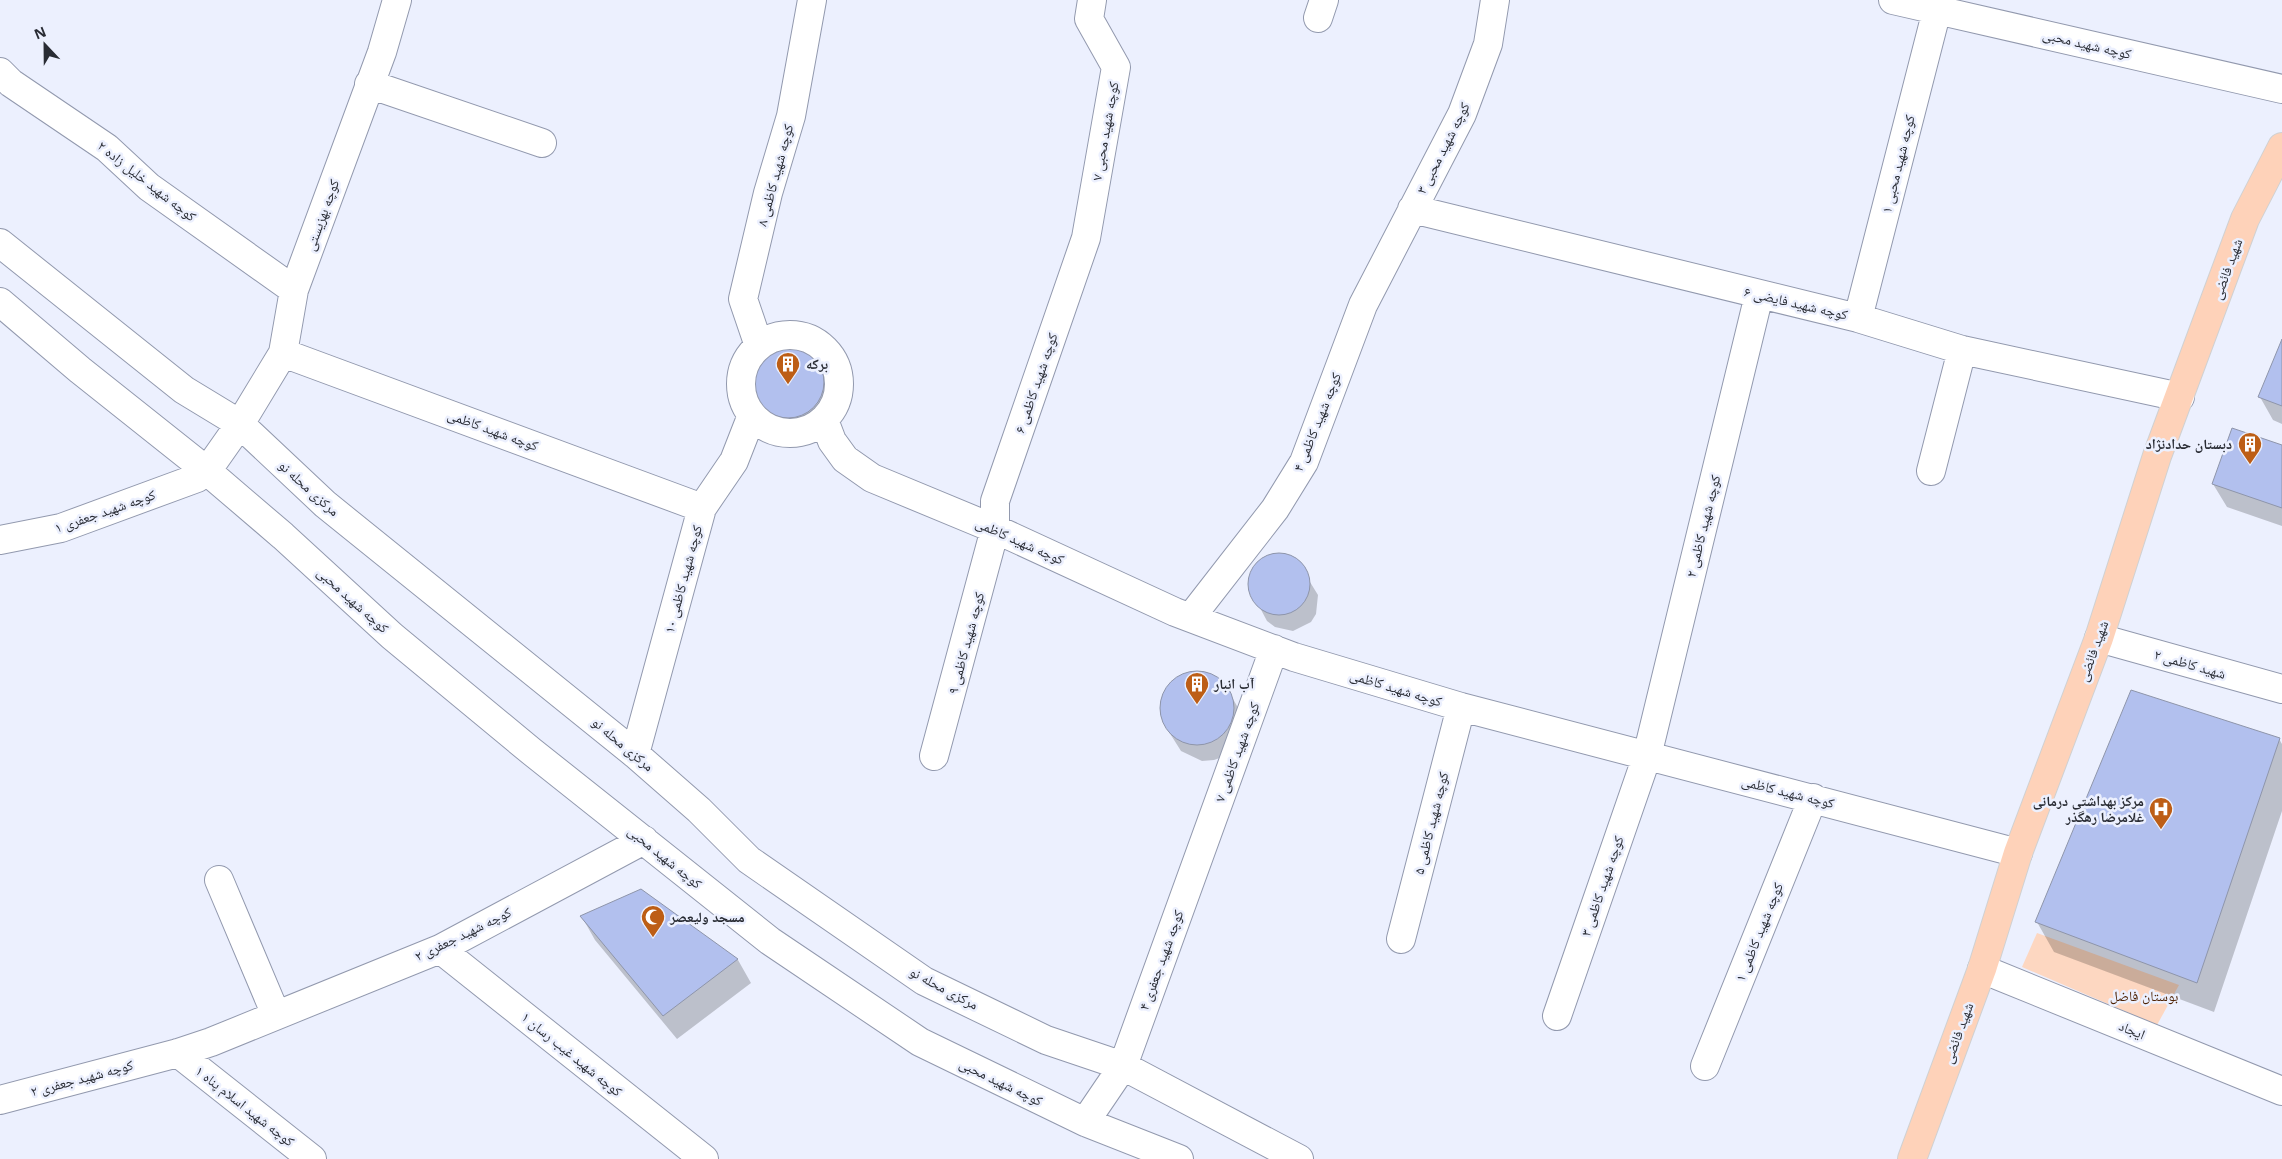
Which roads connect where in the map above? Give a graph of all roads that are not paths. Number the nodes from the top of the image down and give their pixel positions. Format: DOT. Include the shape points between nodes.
graph roads {
  1 [pos="397,0"];
  2 [pos="812,0"];
  3 [pos="1092,0"];
  4 [pos="1495,0"];
  5 [pos="1893,0"];
  6 [pos="1937,10"];
  7 [pos="4,84"];
  8 [pos="369,84"];
  9 [pos="2282,89"];
  10 [pos="542,143"];
  11 [pos="2282,147"];
  12 [pos="1412,209"];
  13 [pos="1086,238"];
  14 [pos="0,243"];
  15 [pos="294,290"];
  16 [pos="1759,295"];
  17 [pos="0,302"];
  18 [pos="1858,318"];
  19 [pos="759,346"];
  20 [pos="1962,350"];
  21 [pos="284,353"];
  22 [pos="2180,397"];
  23 [pos="752,414"];
  24 [pos="824,420"];
  25 [pos="240,424"];
  26 [pos="207,471"];
  27 [pos="1931,471"];
  28 [pos="702,508"];
  29 [pos="995,529"];
  30 [pos="0,540"];
  31 [pos="1191,617"];
  32 [pos="2099,638"];
  33 [pos="1274,649"];
  34 [pos="2282,689"];
  35 [pos="1461,707"];
  36 [pos="635,754"];
  37 [pos="934,756"];
  38 [pos="1647,756"];
  39 [pos="1813,798"];
  40 [pos="644,840"];
  41 [pos="2018,853"];
  42 [pos="1199,855"];
  43 [pos="219,880"];
  44 [pos="1401,939"];
  45 [pos="440,949"];
  46 [pos="1982,969"];
  47 [pos="276,1015"];
  48 [pos="1557,1016"];
  49 [pos="178,1053"];
  50 [pos="1123,1066"];
  51 [pos="1705,1066"];
  52 [pos="2282,1091"];
  53 [pos="0,1100"];
  54 [pos="1085,1122"];
  55 [pos="312,1159"];
  56 [pos="704,1159"];
  57 [pos="1180,1159"];
  58 [pos="1299,1159"];
  59 [pos="1912,1159"];
  1 -- 8 [label="street, کوچه بهزیستی"];
  2 -- 19 [label="street, کوچه شهید کاظمی ۸" via="791,116 768,193 743,299"];
  3 -- 13 [label="street, کوچه شهید محبی ۷" via="1089,19 1116,67"];
  4 -- 12 [label="street, کوچه شهید محبی ۳" via="1488,44 1462,114"];
  5 -- 6 [label="street, کوچه شهید محبی"];
  6 -- 9 [label="street, کوچه شهید محبی"];
  6 -- 18 [label="street, کوچه شهید محبی ۱"];
  7 -- 15 [label="street, کوچه شهید خلیل زاده ۲" via="107,148 149,186"];
  8 -- 10 [label="street"];
  8 -- 15 [label="street, کوچه بهزیستی"];
  11 -- 22 [label="main road, شهید فائضی" via="2245,220"];
  12 -- 16 [label="street, کوچه شهید فایضی ۶"];
  12 -- 31 [label="street, کوچه شهید کاظمی ۴" via="1363,305 1304,462 1275,509"];
  13 -- 29 [label="street, کوچه شهید کاظمی ۶" via="995,501"];
  14 -- 25 [label="street, مرکزی محله نو" via="184,390"];
  15 -- 21 [label="street, کوچه بهزیستی"];
  16 -- 18 [label="street, کوچه شهید فایضی ۶"];
  16 -- 38 [label="street, کوچه شهید کاظمی ۲"];
  17 -- 26 [label="street"];
  18 -- 20 [label="street, کوچه شهید فایضی ۶"];
  19 -- 23 [label="street" via="749,358 741,386 744,401"];
  19 -- 24 [label="street" via="773,338 790,335 807,337 822,345 833,358 839,374 839,391 834,407"];
  20 -- 22 [label="street, کوچه شهید فایضی ۶"];
  20 -- 27 [label="street"];
  21 -- 25 [label="street, کوچه بهزیستی"];
  21 -- 28 [label="street, کوچه شهید کاظمی"];
  22 -- 32 [label="main road, شهید فائضی" via="2157,456"];
  23 -- 24 [label="street" via="767,427 786,433 806,430"];
  23 -- 28 [label="street, کوچه شهید کاظمی ۱۰" via="734,461"];
  24 -- 29 [label="street, کوچه شهید کاظمی" via="832,441 845,459 872,478"];
  25 -- 26 [label="street, کوچه بهزیستی"];
  25 -- 36 [label="street, مرکزی محله نو" via="325,504"];
  26 -- 30 [label="street, کوچه شهید جعفری ۱" via="197,478 61,528"];
  26 -- 40 [label="street, کوچه شهید محبی" via="392,636 530,751"];
  28 -- 36 [label="street, کوچه شهید کاظمی ۱۰"];
  29 -- 31 [label="street, کوچه شهید کاظمی"];
  29 -- 37 [label="street, کوچه شهید کاظمی ۹"];
  31 -- 33 [label="street, کوچه شهید کاظمی"];
  32 -- 34 [label="street, شهید کاظمی ۲"];
  32 -- 41 [label="main road, شهید فائضی"];
  33 -- 35 [label="street, کوچه شهید کاظمی"];
  33 -- 42 [label="street, کوچه شهید کاظمی ۷"];
  35 -- 38 [label="street, کوچه شهید کاظمی"];
  35 -- 44 [label="street, کوچه شهید کاظمی ۵"];
  36 -- 50 [label="street, مرکزی محله نو" via="699,810 749,860 924,981 1046,1040"];
  38 -- 39 [label="street, کوچه شهید کاظمی"];
  38 -- 48 [label="street, کوچه شهید کاظمی ۳"];
  39 -- 41 [label="street, کوچه شهید کاظمی"];
  39 -- 51 [label="street, کوچه شهید کاظمی ۱"];
  40 -- 45 [label="street, کوچه شهید جعفری ۲"];
  40 -- 54 [label="street, کوچه شهید محبی" via="770,941 920,1042"];
  41 -- 46 [label="main road, شهید فائضی"];
  42 -- 50 [label="street, کوچه شهید جعفری ۴"];
  43 -- 47 [label="street"];
  45 -- 47 [label="street, کوچه شهید جعفری ۲"];
  45 -- 56 [label="street, کوچه شهید غیب رسان ۱"];
  46 -- 52 [label="street, ایجاد"];
  46 -- 59 [label="main road, شهید فائضی"];
  47 -- 49 [label="street, کوچه شهید جعفری ۲"];
  49 -- 53 [label="street, کوچه شهید جعفری ۲"];
  49 -- 55 [label="street, کوچه شهید اسلام پناه ۱"];
  50 -- 54 [label="street, کوچه شهید جعفری ۴"];
  50 -- 58 [label="street, مرکزی محله نو"];
  54 -- 57 [label="street, کوچه شهید محبی"];
}
